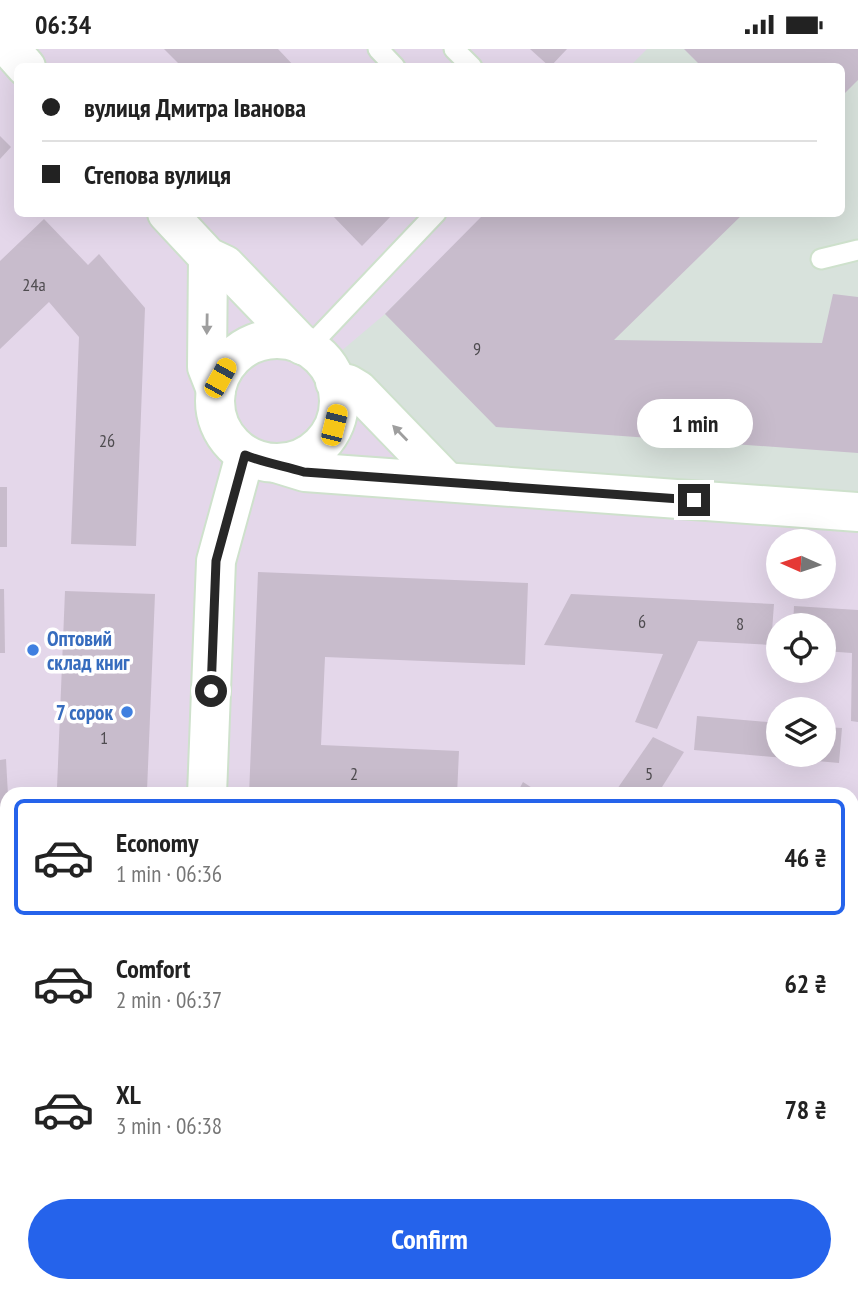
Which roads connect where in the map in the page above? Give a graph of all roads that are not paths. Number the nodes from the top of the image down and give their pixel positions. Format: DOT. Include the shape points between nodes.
graph roads {
  1 [pos="10,49"];
  2 [pos="378,49"];
  3 [pos="454,49"];
  4 [pos="22,63"];
  5 [pos="391,63"];
  6 [pos="468,63"];
  7 [pos="171,217"];
  8 [pos="432,217"];
  9 [pos="858,250"];
  10 [pos="208,257"];
  11 [pos="821,259"];
  12 [pos="305,347"];
  13 [pos="335,382"];
  14 [pos="216,390"];
  15 [pos="262,459"];
  16 [pos="447,482"];
  17 [pos="858,512"];
  18 [pos="207,787"];
  1 -- 4 [label="street"];
  2 -- 5 [label="lane"];
  3 -- 6 [label="lane"];
  7 -- 10 [label="street"];
  8 -- 12 [label="lane"];
  9 -- 11 [label="lane"];
  10 -- 12 [label="street" via="225,265"];
  10 -- 14 [label="street, one-way" via="207,367"];
  12 -- 13 [label="street" via="322,359"];
  12 -- 14 [label="street" via="275,339 257,342 228,362"];
  13 -- 15 [label="street" via="338,408 325,440 296,460"];
  16 -- 13 [label="street, one-way" via="358,390"];
  14 -- 15 [label="street" via="221,429 231,444"];
  15 -- 16 [label="street" via="304,472"];
  15 -- 18 [label="street" via="216,561"];
  16 -- 17 [label="street"];
}
